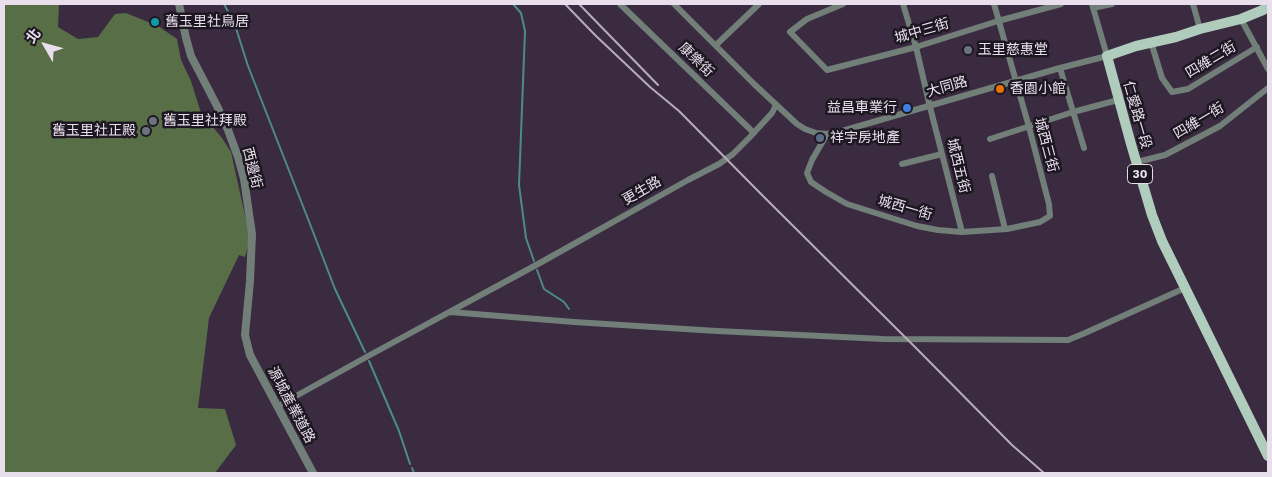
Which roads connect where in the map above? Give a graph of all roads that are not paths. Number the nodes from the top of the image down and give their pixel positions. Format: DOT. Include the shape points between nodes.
graph roads {
  1 [pos="179,4"];
  2 [pos="620,4"];
  3 [pos="759,4"];
  4 [pos="843,4"];
  5 [pos="903,4"];
  6 [pos="994,4"];
  7 [pos="1061,4"];
  8 [pos="1112,4"];
  9 [pos="1193,4"];
  10 [pos="677,5"];
  11 [pos="1093,6"];
  12 [pos="1268,6"];
  13 [pos="1241,19"];
  14 [pos="998,21"];
  15 [pos="1200,29"];
  16 [pos="1151,42"];
  17 [pos="716,45"];
  18 [pos="916,47"];
  19 [pos="1256,48"];
  20 [pos="1107,56"];
  21 [pos="1060,68"];
  22 [pos="1268,69"];
  23 [pos="1016,82"];
  24 [pos="1268,88"];
  25 [pos="1118,100"];
  26 [pos="776,106"];
  27 [pos="930,107"];
  28 [pos="1073,112"];
  29 [pos="1029,127"];
  30 [pos="754,133"];
  31 [pos="827,134"];
  32 [pos="990,139"];
  33 [pos="1084,148"];
  34 [pos="942,154"];
  35 [pos="1137,162"];
  36 [pos="902,164"];
  37 [pos="992,176"];
  38 [pos="1050,216"];
  39 [pos="1005,229"];
  40 [pos="962,232"];
  41 [pos="1185,288"];
  42 [pos="450,312"];
  43 [pos="248,348"];
  44 [pos="278,406"];
  45 [pos="1268,456"];
  46 [pos="313,473"];
  1 -- 43 [label="street, 西邊街" via="191,56 218,106 244,179 252,234 244,335"];
  2 -- 30 [label="street, 康樂街"];
  3 -- 17 [label="street"];
  4 -- 18 [label="street, 城中三街" via="807,19 790,32 827,70"];
  5 -- 18 [label="street, 城西五街"];
  6 -- 14 [label="street, 城西三街"];
  7 -- 14 [label="street, 城中三街"];
  8 -- 11 [label="street"];
  9 -- 15 [label="street"];
  10 -- 17 [label="street, 大同路"];
  11 -- 20 [label="street, 仁愛路一段"];
  12 -- 13 [label="main road, 大同路"];
  13 -- 15 [label="main road, 大同路"];
  13 -- 19 [label="street"];
  14 -- 18 [label="street, 城中三街"];
  14 -- 23 [label="street, 城西三街"];
  15 -- 16 [label="main road, 大同路"];
  16 -- 19 [label="street, 四維二街" via="1162,78 1172,92 1188,89"];
  16 -- 20 [label="main road, 大同路"];
  17 -- 26 [label="street, 大同路"];
  18 -- 27 [label="street, 城西五街"];
  19 -- 22 [label="street"];
  20 -- 21 [label="street, 大同路"];
  20 -- 25 [label="main road, 仁愛路一段 / 30"];
  21 -- 23 [label="street, 大同路"];
  21 -- 28 [label="street"];
  23 -- 27 [label="street, 大同路"];
  23 -- 29 [label="street, 城西三街"];
  24 -- 35 [label="street, 四維一街" via="1220,126 1165,155"];
  25 -- 28 [label="street"];
  25 -- 35 [label="main road, 仁愛路一段 / 30"];
  26 -- 30 [label="street, 更生路"];
  26 -- 31 [label="street, 大同路" via="805,129"];
  27 -- 31 [label="street, 大同路"];
  27 -- 34 [label="street, 城西五街"];
  28 -- 29 [label="street"];
  28 -- 33 [label="street"];
  29 -- 32 [label="street"];
  29 -- 38 [label="street, 城西三街"];
  30 -- 42 [label="street, 更生路" via="719,164"];
  31 -- 40 [label="street, 城西一街" via="807,173 811,182 847,204 917,226"];
  34 -- 36 [label="street"];
  34 -- 40 [label="street, 城西五街"];
  35 -- 41 [label="main road, 仁愛路一段 / 30" via="1152,215"];
  37 -- 39 [label="street"];
  38 -- 39 [label="street, 城西一街" via="1040,222"];
  39 -- 40 [label="street, 城西一街"];
  41 -- 42 [label="street" via="1068,340 883,339"];
  41 -- 45 [label="main road, 30"];
  42 -- 44 [label="street, 更生路"];
  43 -- 44 [label="street, 源城產業道路"];
  44 -- 46 [label="street, 源城產業道路"];
}
